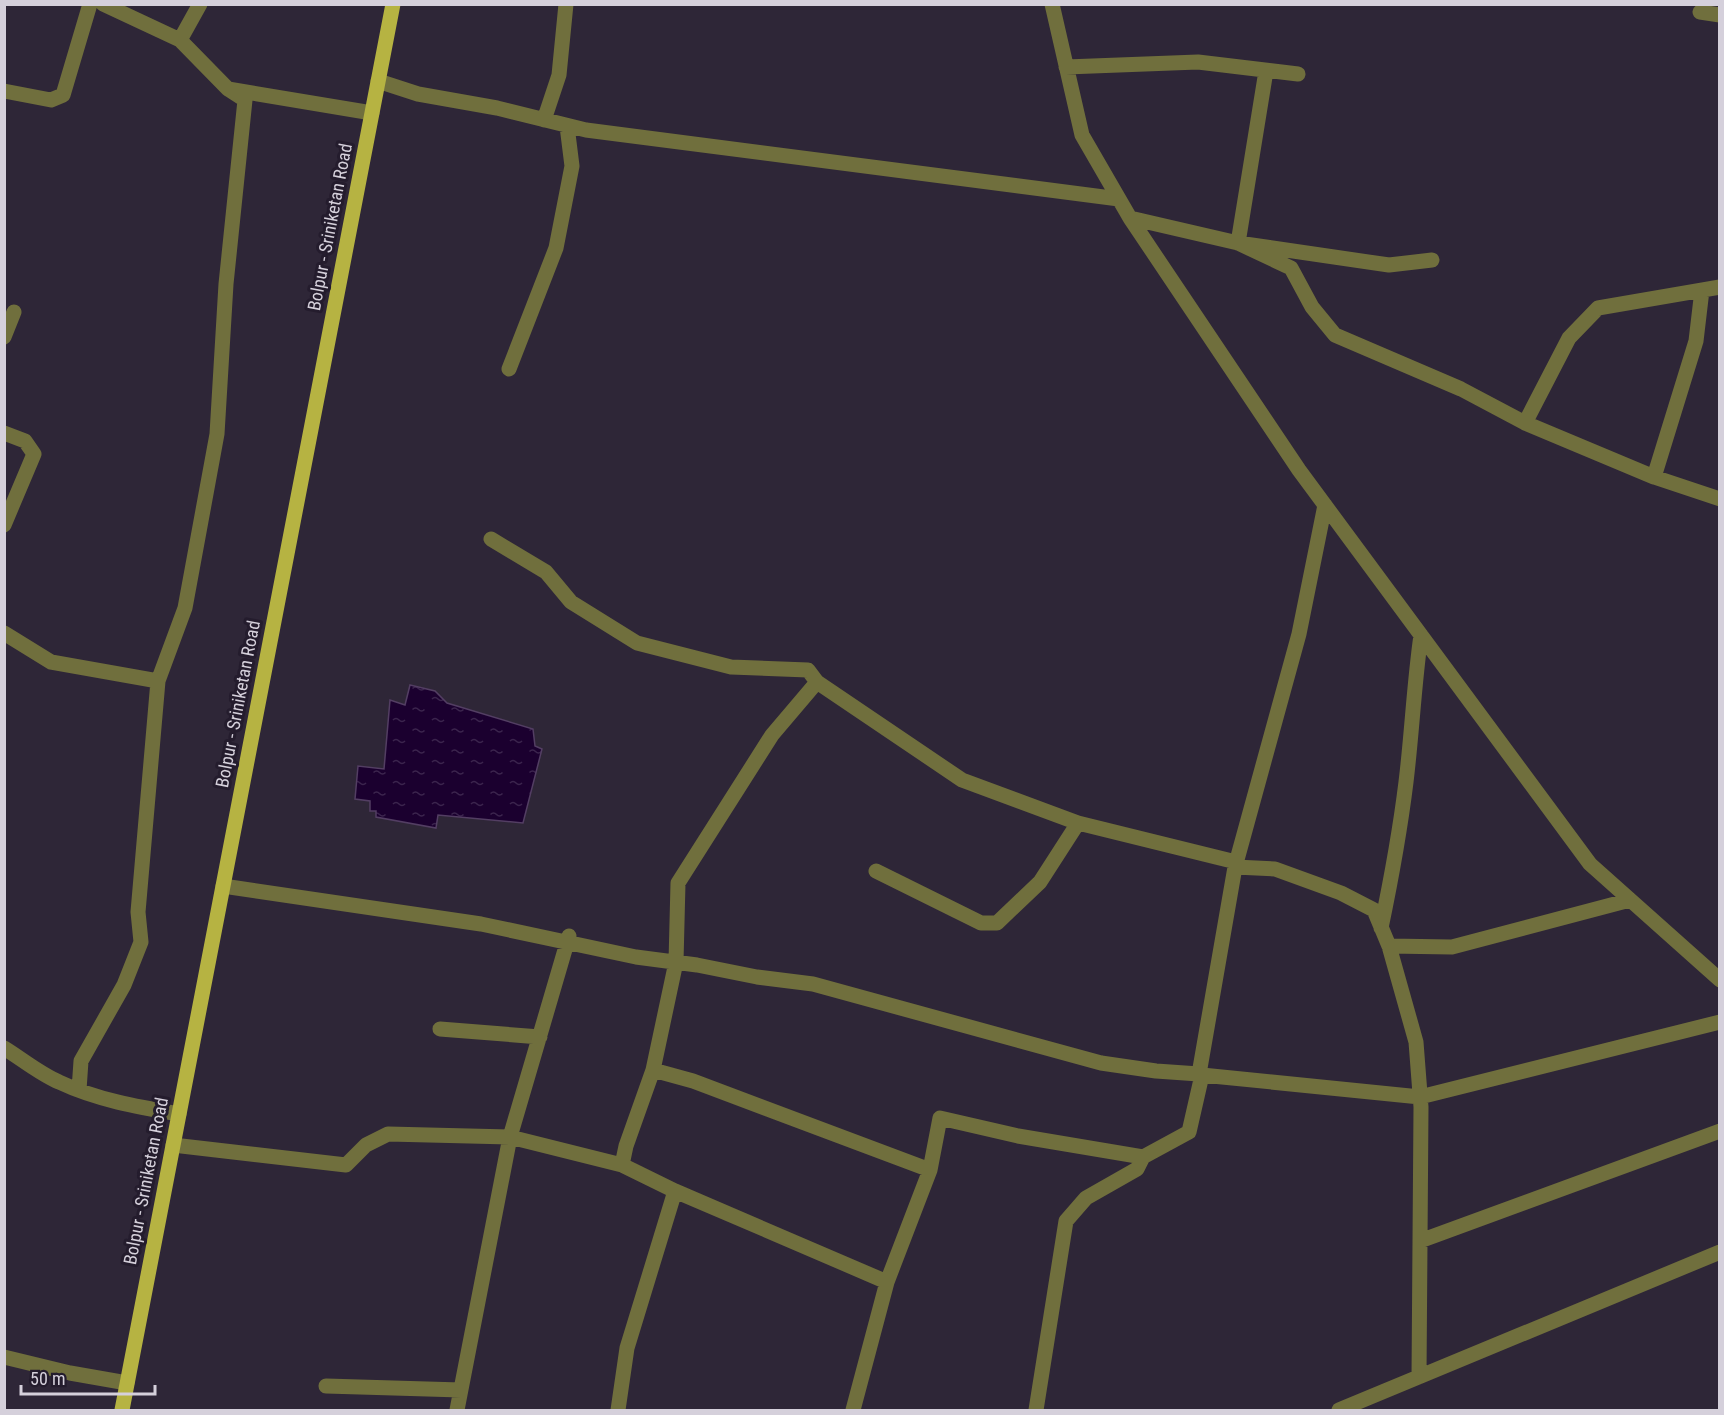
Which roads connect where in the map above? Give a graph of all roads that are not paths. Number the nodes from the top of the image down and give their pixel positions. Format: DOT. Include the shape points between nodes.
graph roads {
  1 [pos="90,4"];
  2 [pos="103,4"];
  3 [pos="200,4"];
  4 [pos="393,4"];
  5 [pos="566,4"];
  6 [pos="1052,4"];
  7 [pos="1700,12"];
  8 [pos="1719,15"];
  9 [pos="180,40"];
  10 [pos="1066,67"];
  11 [pos="1266,71"];
  12 [pos="1298,74"];
  13 [pos="378,81"];
  14 [pos="228,89"];
  15 [pos="4,91"];
  16 [pos="372,113"];
  17 [pos="544,120"];
  18 [pos="567,126"];
  19 [pos="1119,199"];
  20 [pos="1130,218"];
  21 [pos="1238,243"];
  22 [pos="1432,260"];
  23 [pos="1719,287"];
  24 [pos="1702,290"];
  25 [pos="14,312"];
  26 [pos="4,337"];
  27 [pos="509,369"];
  28 [pos="1525,423"];
  29 [pos="4,433"];
  30 [pos="1654,477"];
  31 [pos="1719,499"];
  32 [pos="1325,505"];
  33 [pos="4,525"];
  34 [pos="491,539"];
  35 [pos="4,633"];
  36 [pos="1421,635"];
  37 [pos="158,681"];
  38 [pos="817,682"];
  39 [pos="1078,823"];
  40 [pos="1236,865"];
  41 [pos="876,871"];
  42 [pos="223,886"];
  43 [pos="1630,900"];
  44 [pos="1382,928"];
  45 [pos="568,939"];
  46 [pos="1389,946"];
  47 [pos="676,962"];
  48 [pos="1719,980"];
  49 [pos="1719,1022"];
  50 [pos="440,1029"];
  51 [pos="540,1037"];
  52 [pos="4,1048"];
  53 [pos="653,1070"];
  54 [pos="79,1090"];
  55 [pos="1420,1097"];
  56 [pos="179,1114"];
  57 [pos="1719,1131"];
  58 [pos="510,1137"];
  59 [pos="173,1145"];
  60 [pos="1143,1157"];
  61 [pos="622,1165"];
  62 [pos="930,1170"];
  63 [pos="675,1191"];
  64 [pos="1420,1241"];
  65 [pos="1719,1252"];
  66 [pos="887,1282"];
  67 [pos="4,1357"];
  68 [pos="1419,1377"];
  69 [pos="127,1383"];
  70 [pos="326,1386"];
  71 [pos="461,1390"];
  72 [pos="122,1410"];
  73 [pos="457,1410"];
  74 [pos="618,1410"];
  75 [pos="853,1410"];
  76 [pos="1036,1410"];
  77 [pos="1339,1410"];
  1 -- 15 [label="street" via="63,95 51,100"];
  2 -- 9 [label="street"];
  3 -- 9 [label="street"];
  4 -- 13 [label="main road, Bolpur - Sriniketan Road"];
  5 -- 17 [label="street" via="559,75"];
  6 -- 10 [label="street"];
  7 -- 8 [label="street"];
  9 -- 14 [label="street"];
  10 -- 11 [label="street" via="1198,62"];
  10 -- 19 [label="street" via="1082,135"];
  11 -- 12 [label="street"];
  11 -- 21 [label="street"];
  13 -- 16 [label="main road, Bolpur - Sriniketan Road"];
  13 -- 17 [label="street" via="418,94"];
  14 -- 16 [label="street"];
  14 -- 37 [label="street" via="245,100 226,284 217,434 185,608"];
  16 -- 42 [label="main road, Bolpur - Sriniketan Road"];
  17 -- 18 [label="street"];
  18 -- 19 [label="street"];
  18 -- 27 [label="street" via="572,166 556,248"];
  19 -- 20 [label="street"];
  20 -- 21 [label="street"];
  20 -- 32 [label="street"];
  21 -- 22 [label="street" via="1389,265"];
  21 -- 28 [label="street" via="1291,268 1312,307 1335,335 1461,389"];
  23 -- 24 [label="street"];
  24 -- 28 [label="street" via="1598,308 1569,338"];
  24 -- 30 [label="street" via="1696,341"];
  25 -- 26 [label="street"];
  28 -- 30 [label="street"];
  29 -- 33 [label="street" via="25,441 34,454"];
  30 -- 31 [label="street"];
  32 -- 36 [label="street"];
  32 -- 40 [label="street" via="1299,634"];
  34 -- 38 [label="street" via="546,572 571,602 637,643 731,667 808,670"];
  35 -- 37 [label="street" via="51,662"];
  36 -- 43 [label="street" via="1590,864"];
  36 -- 44 [label="street" via="1405,793"];
  37 -- 54 [label="street" via="138,912 141,942 124,986 81,1061"];
  38 -- 39 [label="street" via="962,780"];
  38 -- 47 [label="street" via="772,735 678,883"];
  39 -- 40 [label="street"];
  39 -- 41 [label="street" via="1040,882 997,923 981,923"];
  40 -- 44 [label="street" via="1275,869 1341,893 1374,910"];
  40 -- 47 [label="street" via="1199,1074 1101,1063 813,984"];
  42 -- 45 [label="street"];
  42 -- 56 [label="main road, Bolpur - Sriniketan Road"];
  43 -- 46 [label="street" via="1452,947"];
  43 -- 48 [label="street"];
  44 -- 46 [label="street"];
  45 -- 47 [label="street" via="636,957"];
  45 -- 51 [label="street"];
  46 -- 55 [label="street" via="1416,1042"];
  47 -- 53 [label="street"];
  49 -- 55 [label="street"];
  50 -- 51 [label="street"];
  51 -- 58 [label="street"];
  52 -- 54 [label="street" via="57,1082"];
  53 -- 61 [label="street"];
  53 -- 62 [label="street" via="693,1081"];
  54 -- 56 [label="street" via="113,1102"];
  55 -- 60 [label="street" via="1202,1076 1188,1132"];
  55 -- 64 [label="street"];
  56 -- 59 [label="main road, Bolpur - Sriniketan Road"];
  57 -- 64 [label="street"];
  58 -- 59 [label="street" via="388,1134 366,1145 346,1166"];
  58 -- 61 [label="street"];
  58 -- 71 [label="street"];
  59 -- 69 [label="main road, Bolpur - Sriniketan Road"];
  60 -- 62 [label="street" via="940,1118"];
  60 -- 76 [label="street" via="1137,1169 1086,1198 1066,1221"];
  61 -- 63 [label="street"];
  62 -- 66 [label="street"];
  63 -- 66 [label="street"];
  63 -- 74 [label="street" via="627,1348"];
  64 -- 68 [label="street"];
  65 -- 68 [label="street"];
  66 -- 75 [label="street"];
  67 -- 69 [label="street"];
  68 -- 77 [label="street"];
  69 -- 72 [label="main road, Bolpur - Sriniketan Road"];
  70 -- 71 [label="street"];
  71 -- 73 [label="street"];
}
